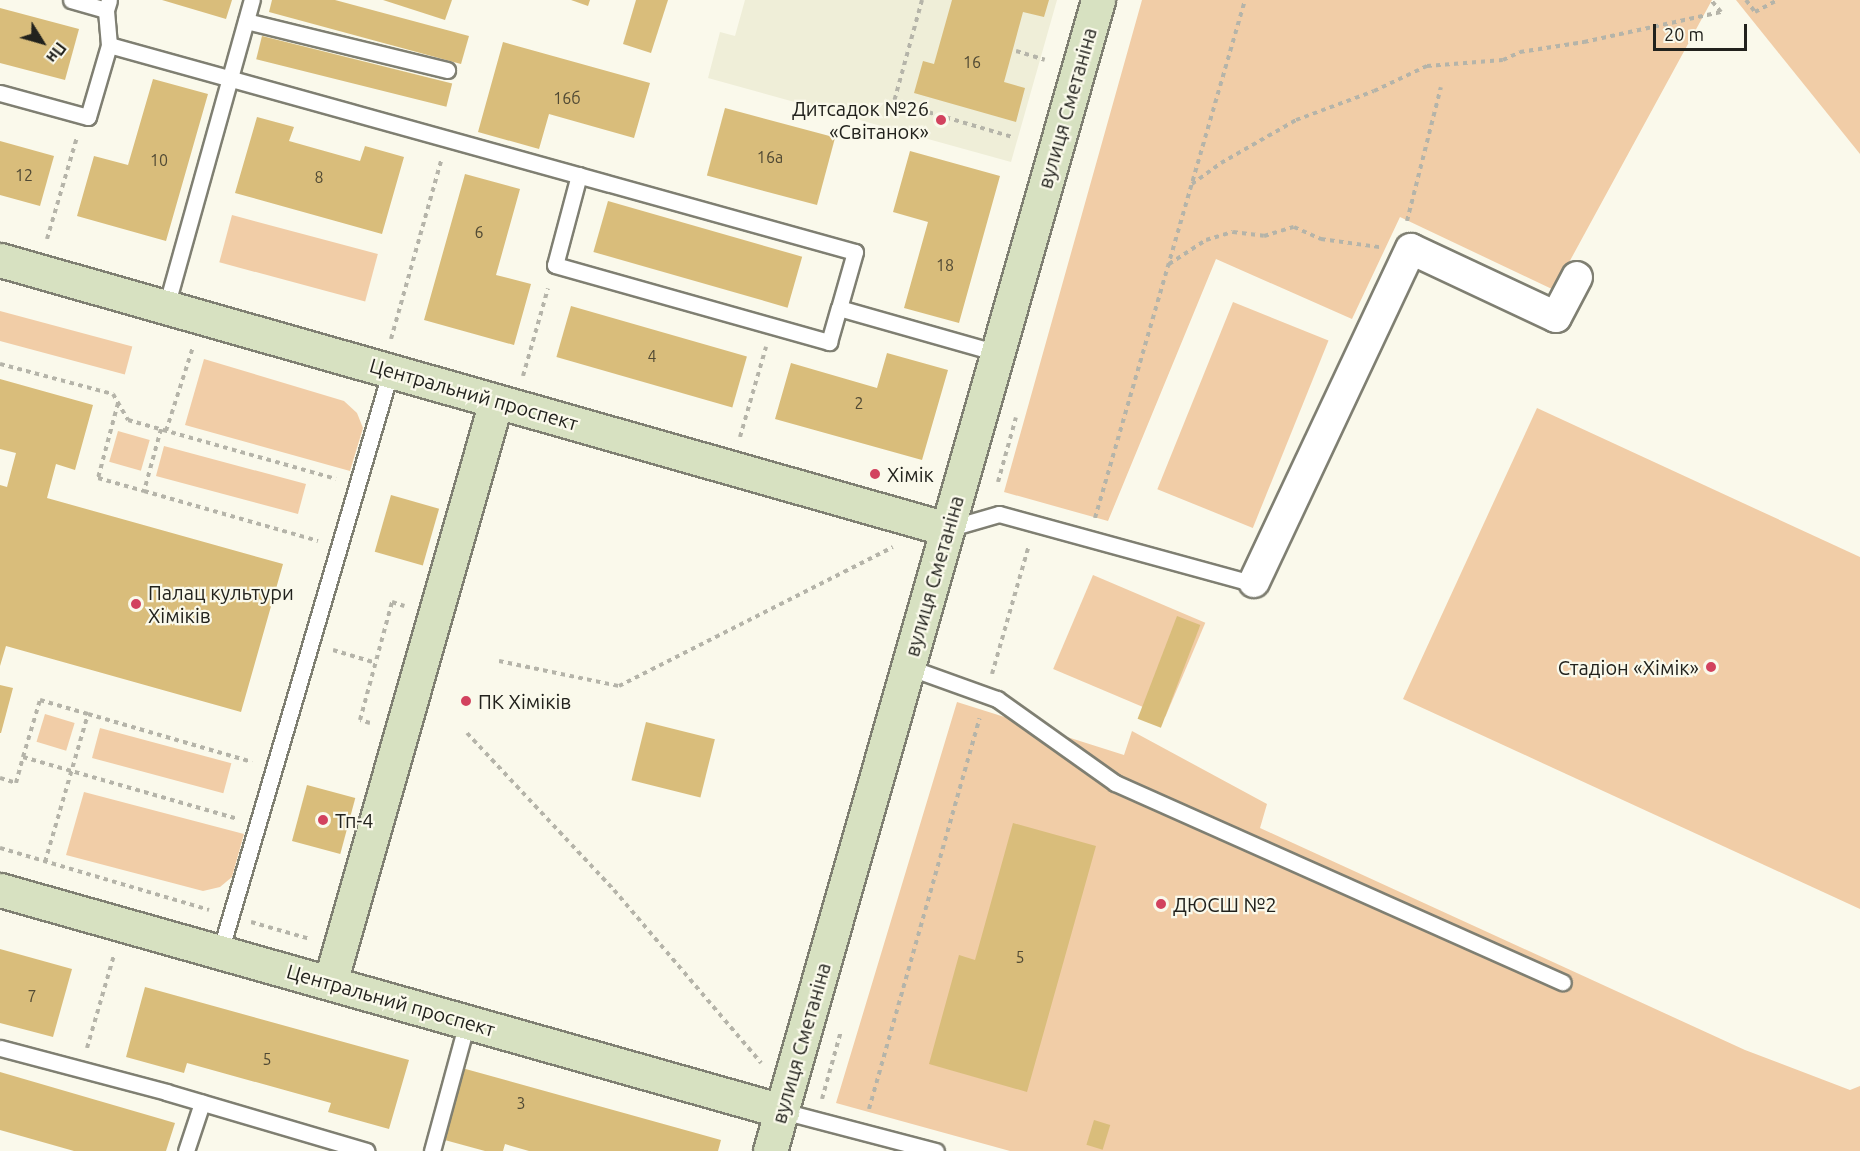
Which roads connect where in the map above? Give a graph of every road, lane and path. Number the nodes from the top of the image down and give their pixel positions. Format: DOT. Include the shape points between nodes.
graph roads {
  1 [pos="71,0"];
  2 [pos="252,0"];
  3 [pos="922,0"];
  4 [pos="1098,0"];
  5 [pos="1245,0"];
  6 [pos="1711,0"];
  7 [pos="1746,0"];
  8 [pos="1778,0"];
  9 [pos="107,5"];
  10 [pos="246,21"];
  11 [pos="109,45"];
  12 [pos="1016,51"];
  13 [pos="1045,60"];
  14 [pos="447,70"];
  15 [pos="230,77"];
  16 [pos="1441,87"];
  17 [pos="0,93"];
  18 [pos="83,115"];
  19 [pos="1012,137"];
  20 [pos="447,138"];
  21 [pos="579,175"];
  22 [pos="1192,184"];
  23 [pos="46,243"];
  24 [pos="1411,249"];
  25 [pos="0,260"];
  26 [pos="1168,264"];
  27 [pos="555,266"];
  28 [pos="1577,277"];
  29 [pos="166,307"];
  30 [pos="839,308"];
  31 [pos="772,326"];
  32 [pos="998,353"];
  33 [pos="391,355"];
  34 [pos="190,358"];
  35 [pos="0,364"];
  36 [pos="522,376"];
  37 [pos="496,400"];
  38 [pos="118,404"];
  39 [pos="164,430"];
  40 [pos="740,437"];
  41 [pos="357,485"];
  42 [pos="144,491"];
  43 [pos="1035,525"];
  44 [pos="947,529"];
  45 [pos="1088,539"];
  46 [pos="894,546"];
  47 [pos="339,547"];
  48 [pos="1260,585"];
  49 [pos="413,608"];
  50 [pos="310,643"];
  51 [pos="499,661"];
  52 [pos="376,663"];
  53 [pos="908,667"];
  54 [pos="986,695"];
  55 [pos="88,714"];
  56 [pos="380,726"];
  57 [pos="467,733"];
  58 [pos="23,757"];
  59 [pos="273,768"];
  60 [pos="72,771"];
  61 [pos="0,778"];
  62 [pos="256,824"];
  63 [pos="0,848"];
  64 [pos="45,862"];
  65 [pos="0,890"];
  66 [pos="230,916"];
  67 [pos="319,942"];
  68 [pos="220,952"];
  69 [pos="114,954"];
  70 [pos="1563,982"];
  71 [pos="330,983"];
  72 [pos="467,1022"];
  73 [pos="0,1048"];
  74 [pos="767,1054"];
  75 [pos="763,1066"];
  76 [pos="81,1069"];
  77 [pos="202,1103"];
  78 [pos="770,1107"];
  79 [pos="863,1130"];
  80 [pos="322,1145"];
  81 [pos="186,1151"];
  82 [pos="367,1151"];
  83 [pos="432,1151"];
  84 [pos="770,1151"];
  85 [pos="936,1151"];
  1 -- 9 [label="lane"];
  2 -- 10 [label="lane"];
  3 -- 19 [label="path" via="894,102"];
  4 -- 32 [label="street, вулиця Сметаніна"];
  5 -- 22 [label="path"];
  6 -- 22 [label="path" via="1721,12 1520,52 1503,60 1427,66 1296,120"];
  7 -- 8 [label="path" via="1755,12"];
  9 -- 11 [label="lane"];
  10 -- 14 [label="lane"];
  10 -- 15 [label="lane"];
  11 -- 15 [label="lane"];
  11 -- 18 [label="lane" via="88,117"];
  12 -- 13 [label="path"];
  15 -- 20 [label="lane"];
  15 -- 29 [label="lane"];
  16 -- 24 [label="path" via="1404,234"];
  17 -- 18 [label="lane"];
  18 -- 23 [label="path"];
  20 -- 21 [label="lane"];
  20 -- 33 [label="path"];
  21 -- 27 [label="lane"];
  21 -- 30 [label="lane" via="855,252"];
  22 -- 26 [label="path"];
  24 -- 26 [label="path" via="1362,246 1321,238 1293,227 1264,236 1233,232 1206,240"];
  24 -- 28 [label="street" via="1556,317"];
  24 -- 48 [label="street"];
  25 -- 29 [label="street, Центральний проспект"];
  26 -- 45 [label="path"];
  27 -- 31 [label="lane"];
  27 -- 36 [label="path"];
  29 -- 33 [label="street, Центральний проспект"];
  30 -- 31 [label="lane" via="829,342"];
  30 -- 32 [label="lane"];
  31 -- 40 [label="path"];
  32 -- 44 [label="street, вулиця Сметаніна"];
  33 -- 37 [label="street, Центральний проспект"];
  33 -- 41 [label="lane"];
  34 -- 39 [label="path"];
  35 -- 38 [label="path" via="113,394"];
  37 -- 44 [label="street, Центральний проспект"];
  37 -- 71 [label="street"];
  38 -- 39 [label="path" via="128,420"];
  38 -- 42 [label="path" via="98,478"];
  39 -- 41 [label="path"];
  39 -- 42 [label="path"];
  41 -- 47 [label="lane"];
  42 -- 47 [label="path"];
  43 -- 44 [label="lane" via="999,514"];
  43 -- 45 [label="lane"];
  43 -- 54 [label="path"];
  44 -- 53 [label="street, вулиця Сметаніна"];
  45 -- 48 [label="lane"];
  46 -- 51 [label="path" via="619,686"];
  47 -- 50 [label="lane"];
  49 -- 52 [label="path" via="392,602"];
  50 -- 52 [label="path"];
  50 -- 59 [label="lane"];
  52 -- 56 [label="path" via="360,720"];
  53 -- 54 [label="lane"];
  53 -- 78 [label="street, вулиця Сметаніна"];
  54 -- 70 [label="lane" via="1116,783"];
  54 -- 79 [label="path"];
  55 -- 58 [label="path" via="40,700"];
  55 -- 59 [label="path"];
  55 -- 60 [label="path"];
  57 -- 75 [label="path" via="614,890"];
  58 -- 60 [label="path"];
  58 -- 61 [label="path" via="16,783"];
  59 -- 62 [label="lane"];
  60 -- 62 [label="path"];
  60 -- 64 [label="path"];
  62 -- 66 [label="lane"];
  63 -- 64 [label="path"];
  64 -- 66 [label="path"];
  65 -- 68 [label="street, Центральний проспект"];
  66 -- 67 [label="path"];
  66 -- 68 [label="lane"];
  68 -- 71 [label="street, Центральний проспект"];
  69 -- 76 [label="path"];
  71 -- 72 [label="street, Центральний проспект"];
  72 -- 78 [label="street, Центральний проспект"];
  72 -- 83 [label="lane"];
  73 -- 76 [label="lane"];
  74 -- 75 [label="path"];
  75 -- 78 [label="path" via="769,1067"];
  76 -- 77 [label="lane"];
  77 -- 80 [label="lane"];
  77 -- 81 [label="lane"];
  78 -- 79 [label="lane"];
  78 -- 84 [label="street, вулиця Сметаніна"];
  79 -- 85 [label="lane"];
  80 -- 82 [label="lane"];
}
